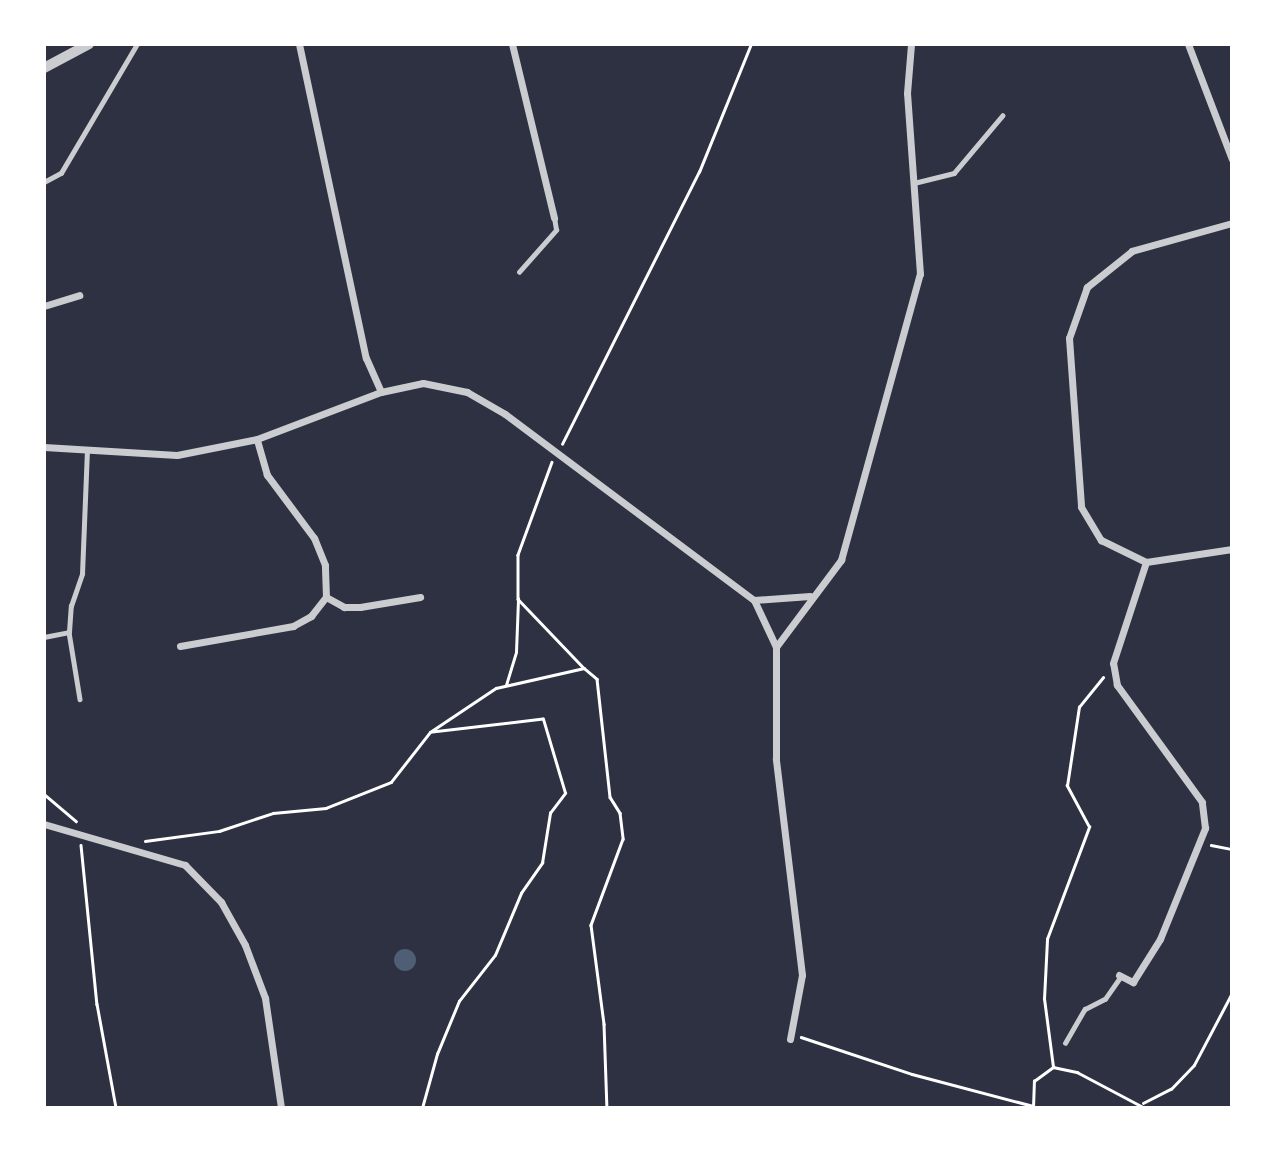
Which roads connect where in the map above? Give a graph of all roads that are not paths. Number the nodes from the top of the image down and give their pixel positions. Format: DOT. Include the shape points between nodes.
graph roads {
  1 [pos="89,44"];
  2 [pos="137,44"];
  3 [pos="299,44"];
  4 [pos="512,44"];
  5 [pos="911,44"];
  6 [pos="1188,44"];
  7 [pos="44,68"];
  8 [pos="1002,116"];
  9 [pos="1232,159"];
  10 [pos="44,181"];
  11 [pos="914,183"];
  12 [pos="554,218"];
  13 [pos="1232,223"];
  14 [pos="519,272"];
  15 [pos="79,295"];
  16 [pos="44,306"];
  17 [pos="381,391"];
  18 [pos="257,439"];
  19 [pos="44,447"];
  20 [pos="87,452"];
  21 [pos="1232,549"];
  22 [pos="1146,562"];
  23 [pos="810,596"];
  24 [pos="326,597"];
  25 [pos="421,597"];
  26 [pos="754,600"];
  27 [pos="69,632"];
  28 [pos="44,638"];
  29 [pos="180,646"];
  30 [pos="776,647"];
  31 [pos="80,699"];
  32 [pos="44,824"];
  33 [pos="1120,975"];
  34 [pos="791,1037"];
  35 [pos="1065,1043"];
  36 [pos="281,1108"];
  1 -- 7 [label="street"];
  2 -- 10 [label="lane" via="61,173"];
  3 -- 17 [label="street" via="366,358"];
  4 -- 12 [label="street"];
  5 -- 11 [label="street" via="907,93"];
  6 -- 9 [label="street"];
  8 -- 11 [label="lane" via="954,173"];
  11 -- 23 [label="street" via="920,274 841,560"];
  12 -- 14 [label="lane" via="556,230"];
  13 -- 22 [label="street" via="1132,251 1087,287 1069,338 1081,508 1101,540"];
  15 -- 16 [label="street"];
  17 -- 18 [label="street"];
  17 -- 26 [label="street" via="424,383 467,392"];
  18 -- 20 [label="street" via="177,455"];
  18 -- 24 [label="street" via="267,475 321,556"];
  19 -- 20 [label="street"];
  20 -- 27 [label="lane" via="82,574 71,606"];
  21 -- 22 [label="street"];
  22 -- 33 [label="street" via="1113,663 1117,685 1202,803 1205,828 1160,939 1133,982"];
  23 -- 26 [label="street"];
  23 -- 30 [label="street"];
  24 -- 25 [label="street" via="344,607"];
  24 -- 29 [label="street" via="311,616 293,626"];
  26 -- 30 [label="street"];
  27 -- 28 [label="lane"];
  27 -- 31 [label="lane"];
  30 -- 34 [label="street" via="776,759 802,975"];
  32 -- 36 [label="street" via="185,865 221,902 245,945 265,998"];
  33 -- 35 [label="lane" via="1105,999 1085,1009"];
}
